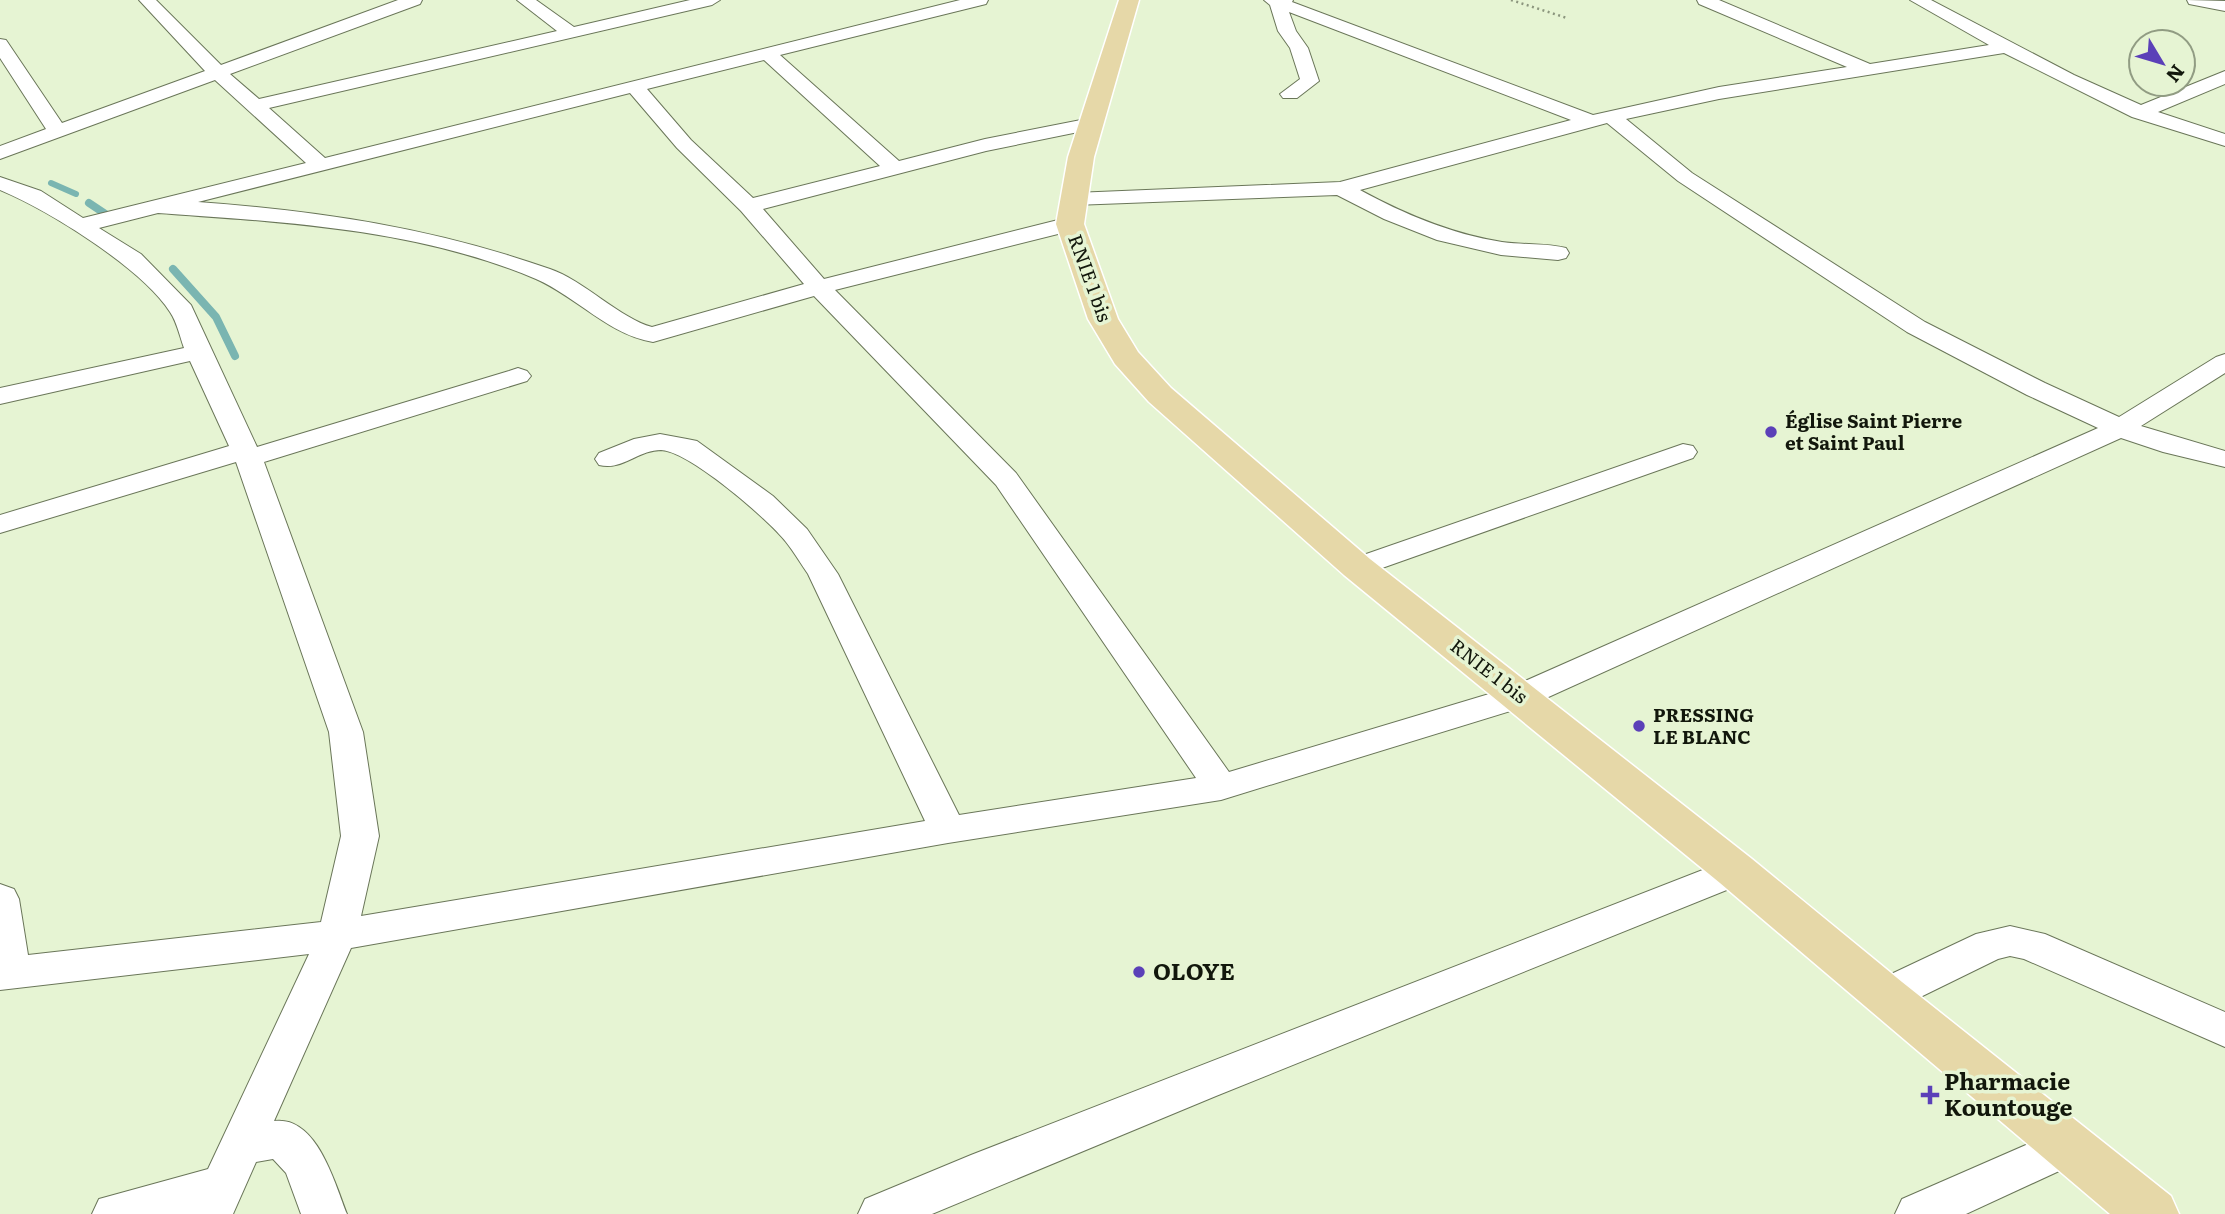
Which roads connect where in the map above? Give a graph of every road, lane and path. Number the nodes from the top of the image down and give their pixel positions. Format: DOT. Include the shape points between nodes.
graph roads {
  1 [pos="147,0"];
  2 [pos="358,0"];
  3 [pos="414,0"];
  4 [pos="525,0"];
  5 [pos="712,0"];
  6 [pos="980,0"];
  7 [pos="1129,0"];
  8 [pos="1511,0"];
  9 [pos="1705,0"];
  10 [pos="1918,0"];
  11 [pos="2195,0"];
  12 [pos="1278,1"];
  13 [pos="2225,6"];
  14 [pos="379,13"];
  15 [pos="1567,18"];
  16 [pos="571,33"];
  17 [pos="0,44"];
  18 [pos="2009,47"];
  19 [pos="767,53"];
  20 [pos="1869,70"];
  21 [pos="219,74"];
  22 [pos="2225,77"];
  23 [pos="635,86"];
  24 [pos="1290,94"];
  25 [pos="255,106"];
  26 [pos="2139,113"];
  27 [pos="1602,120"];
  28 [pos="1091,124"];
  29 [pos="58,132"];
  30 [pos="2225,141"];
  31 [pos="0,153"];
  32 [pos="321,165"];
  33 [pos="894,168"];
  34 [pos="0,183"];
  35 [pos="1342,188"];
  36 [pos="158,206"];
  37 [pos="749,206"];
  38 [pos="1072,212"];
  39 [pos="82,225"];
  40 [pos="1558,253"];
  41 [pos="819,287"];
  42 [pos="198,352"];
  43 [pos="2225,362"];
  44 [pos="518,376"];
  45 [pos="0,396"];
  46 [pos="2120,428"];
  47 [pos="1683,452"];
  48 [pos="247,454"];
  49 [pos="608,459"];
  50 [pos="2225,459"];
  51 [pos="0,524"];
  52 [pos="1357,567"];
  53 [pos="1521,696"];
  54 [pos="1221,787"];
  55 [pos="948,830"];
  56 [pos="1737,871"];
  57 [pos="0,899"];
  58 [pos="337,935"];
  59 [pos="5,973"];
  60 [pos="1884,996"];
  61 [pos="2225,1030"];
  62 [pos="243,1144"];
  63 [pos="2067,1146"];
  64 [pos="215,1200"];
  65 [pos="115,1214"];
  66 [pos="324,1214"];
  67 [pos="881,1214"];
  68 [pos="1918,1214"];
  69 [pos="2151,1214"];
  1 -- 21 [label="street"];
  2 -- 14 [label="street"];
  3 -- 14 [label="street"];
  4 -- 16 [label="street"];
  5 -- 16 [label="street"];
  6 -- 19 [label="street"];
  7 -- 28 [label="main road, RNIE 1 bis"];
  8 -- 15 [label="path"];
  9 -- 20 [label="street"];
  10 -- 18 [label="street"];
  11 -- 13 [label="street"];
  12 -- 24 [label="street" via="1310,81"];
  12 -- 27 [label="street"];
  14 -- 21 [label="street"];
  16 -- 25 [label="street"];
  17 -- 29 [label="street"];
  18 -- 20 [label="street"];
  18 -- 26 [label="street"];
  19 -- 23 [label="street"];
  19 -- 33 [label="street"];
  20 -- 27 [label="street" via="1719,93"];
  21 -- 25 [label="street"];
  21 -- 29 [label="street"];
  22 -- 26 [label="street"];
  23 -- 32 [label="street"];
  23 -- 37 [label="street" via="684,144"];
  25 -- 32 [label="street"];
  26 -- 30 [label="street"];
  27 -- 35 [label="street"];
  27 -- 46 [label="street" via="1916,327"];
  28 -- 33 [label="street"];
  28 -- 38 [label="main road, RNIE 1 bis"];
  29 -- 31 [label="street"];
  32 -- 36 [label="street"];
  33 -- 37 [label="street"];
  34 -- 39 [label="street"];
  35 -- 38 [label="street"];
  35 -- 40 [label="street" via="1405,222 1451,237 1526,253"];
  36 -- 39 [label="street"];
  36 -- 41 [label="street" via="295,216 476,251 546,275 641,333 653,335"];
  37 -- 41 [label="street"];
  38 -- 41 [label="street"];
  38 -- 52 [label="main road, RNIE 1 bis" via="1102,319 1126,357 1160,395"];
  39 -- 42 [label="street" via="133,259 182,310"];
  41 -- 54 [label="street" via="1006,479"];
  42 -- 45 [label="street"];
  42 -- 48 [label="street"];
  43 -- 46 [label="street"];
  44 -- 48 [label="street"];
  46 -- 50 [label="street"];
  46 -- 53 [label="street"];
  47 -- 52 [label="street"];
  48 -- 51 [label="street"];
  48 -- 58 [label="street" via="346,732 360,836"];
  49 -- 55 [label="street" via="660,442 687,447 763,502 796,535 822,574"];
  52 -- 53 [label="main road, RNIE 1 bis"];
  53 -- 54 [label="street"];
  53 -- 56 [label="main road, RNIE 1 bis"];
  54 -- 55 [label="street"];
  55 -- 58 [label="street"];
  56 -- 60 [label="main road, RNIE 1 bis"];
  56 -- 67 [label="street" via="1063,1136"];
  57 -- 59 [label="street"];
  58 -- 59 [label="street"];
  58 -- 62 [label="street"];
  60 -- 61 [label="street" via="1990,945 2010,941 2031,945"];
  60 -- 63 [label="main road, RNIE 1 bis"];
  62 -- 64 [label="street"];
  62 -- 66 [label="street" via="282,1139 304,1162"];
  63 -- 68 [label="street"];
  63 -- 69 [label="main road, RNIE 1 bis"];
  64 -- 65 [label="street"];
}
